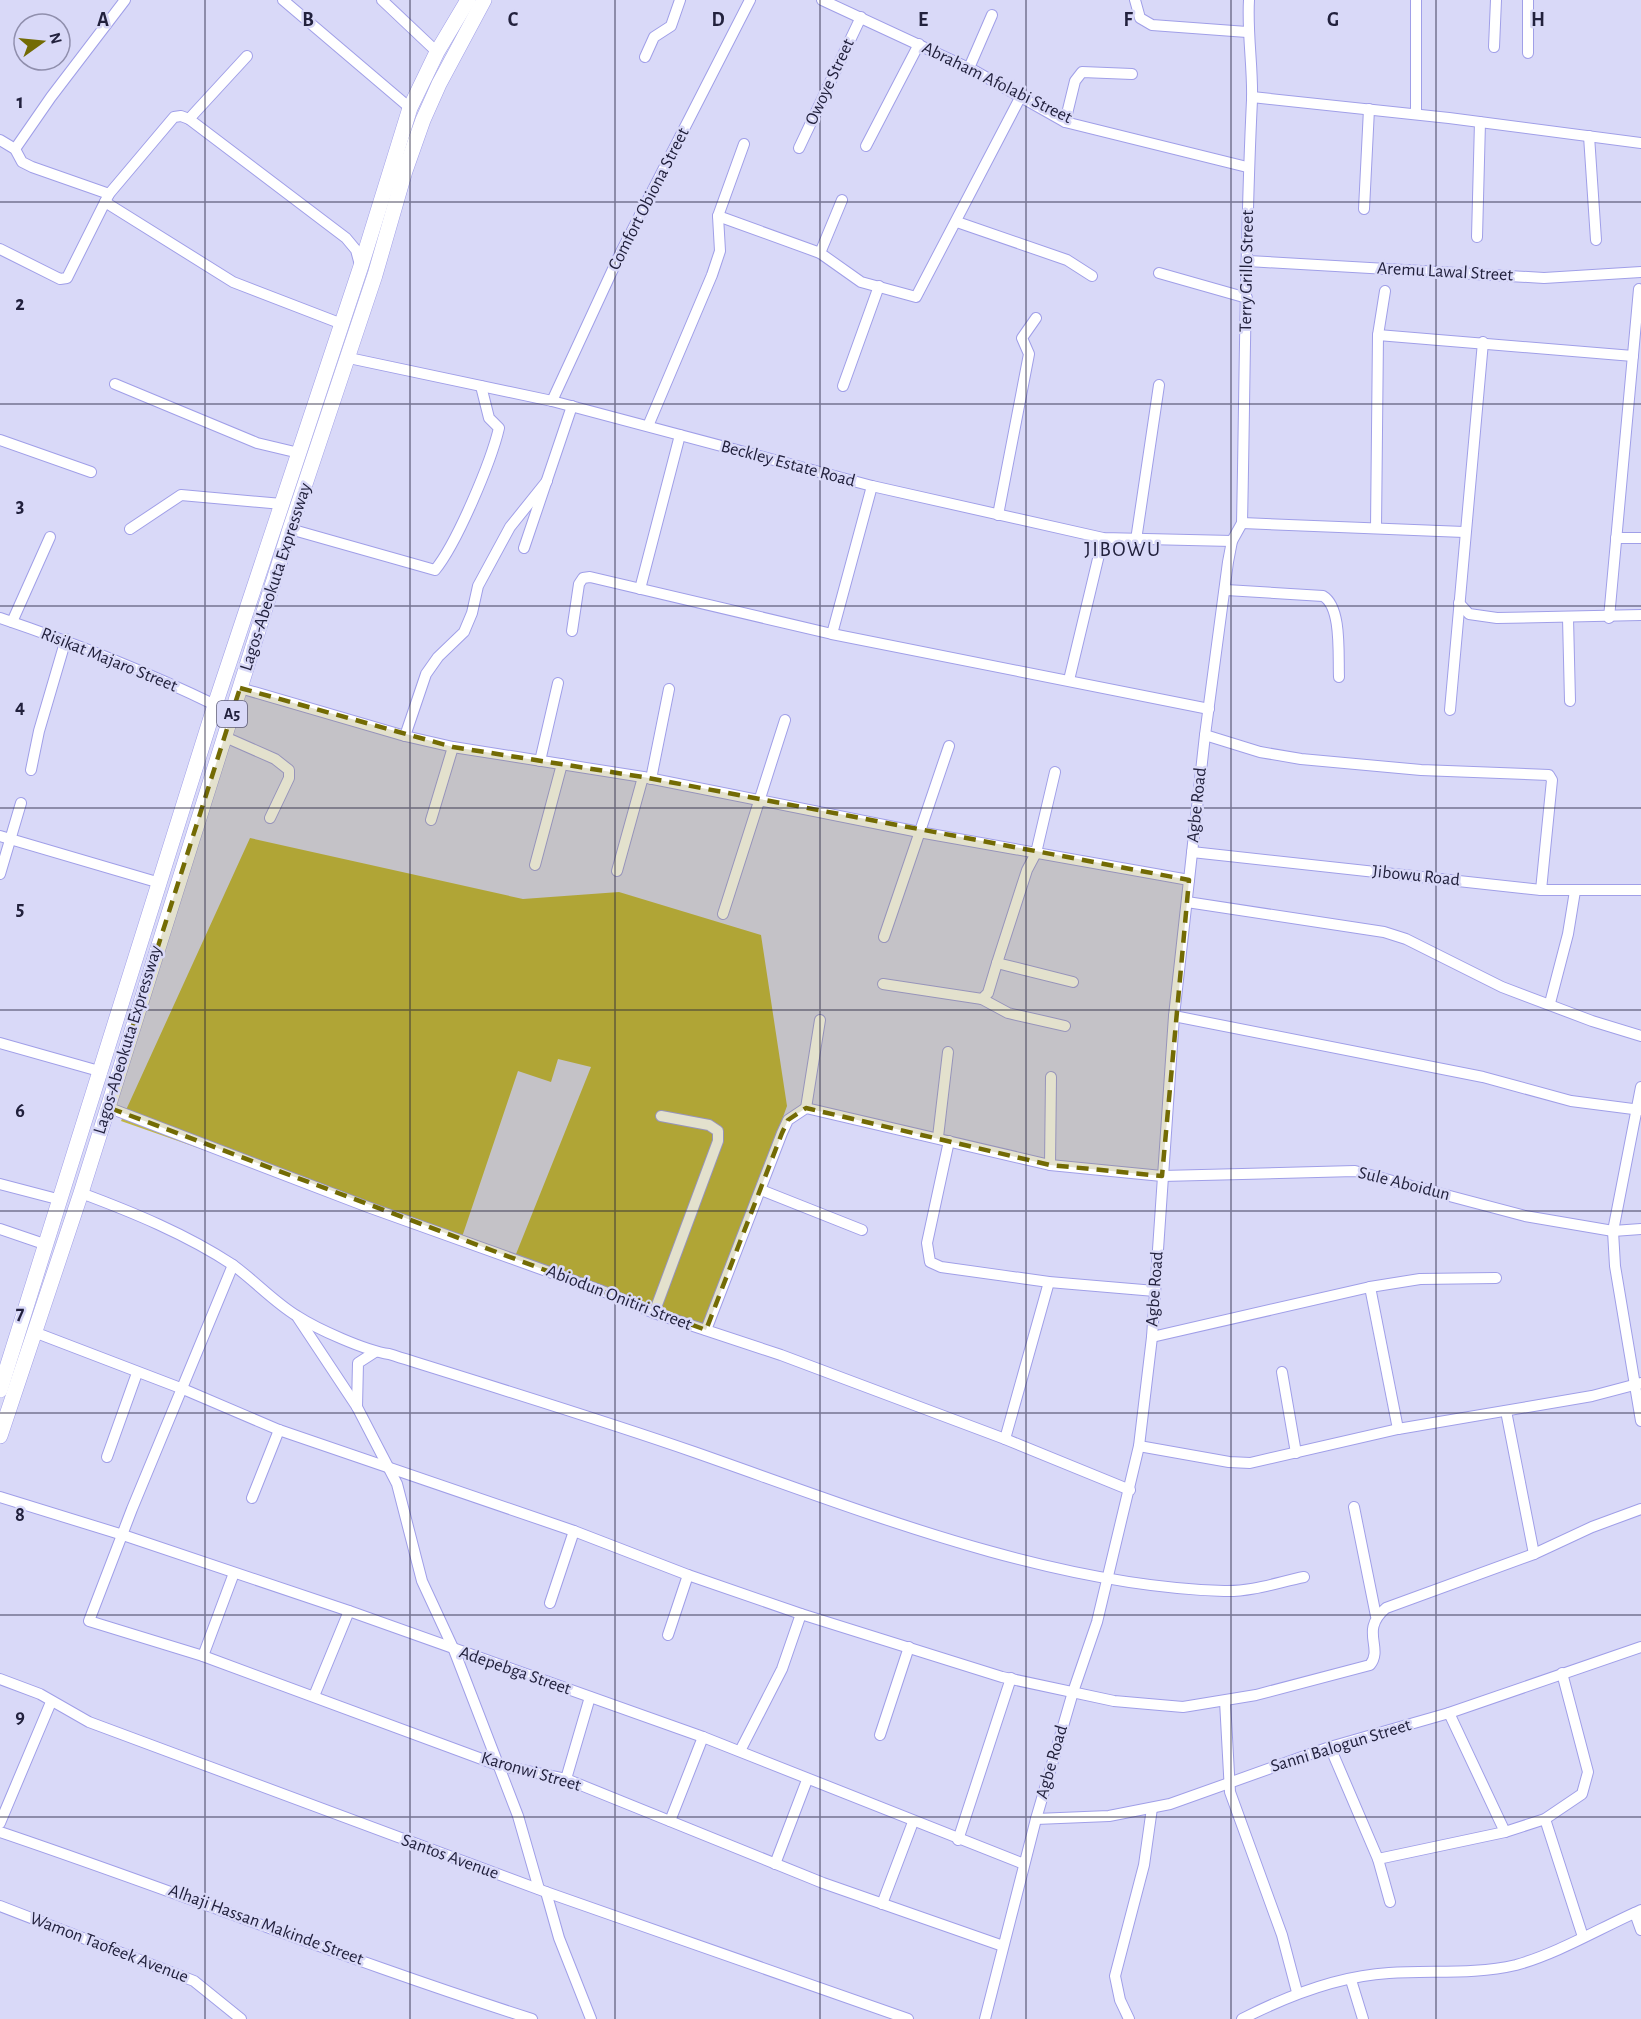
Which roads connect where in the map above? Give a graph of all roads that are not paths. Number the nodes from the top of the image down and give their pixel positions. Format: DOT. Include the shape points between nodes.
graph roads {
  1 [pos="125,0"];
  2 [pos="283,0"];
  3 [pos="382,0"];
  4 [pos="468,0"];
  5 [pos="484,0"];
  6 [pos="680,0"];
  7 [pos="750,0"];
  8 [pos="822,0"];
  9 [pos="1136,0"];
  10 [pos="1249,0"];
  11 [pos="1416,0"];
  12 [pos="1496,0"];
  13 [pos="1528,0"];
  14 [pos="835,2"];
  15 [pos="992,15"];
  16 [pos="861,17"];
  17 [pos="1247,32"];
  18 [pos="919,44"];
  19 [pos="1494,47"];
  20 [pos="437,52"];
  21 [pos="1528,53"];
  22 [pos="247,56"];
  23 [pos="645,57"];
  24 [pos="969,68"];
  25 [pos="1132,74"];
  26 [pos="1021,96"];
  27 [pos="1252,97"];
  28 [pos="410,108"];
  29 [pos="1369,110"];
  30 [pos="1416,114"];
  31 [pos="189,119"];
  32 [pos="1065,122"];
  33 [pos="1480,122"];
  34 [pos="1589,136"];
  35 [pos="0,140"];
  36 [pos="1641,143"];
  37 [pos="744,144"];
  38 [pos="866,146"];
  39 [pos="799,148"];
  40 [pos="15,149"];
  41 [pos="1247,167"];
  42 [pos="107,198"];
  43 [pos="842,200"];
  44 [pos="1364,209"];
  45 [pos="718,216"];
  46 [pos="957,222"];
  47 [pos="1476,237"];
  48 [pos="1596,240"];
  49 [pos="0,249"];
  50 [pos="820,253"];
  51 [pos="1248,261"];
  52 [pos="361,266"];
  53 [pos="1641,272"];
  54 [pos="1159,273"];
  55 [pos="375,275"];
  56 [pos="1092,276"];
  57 [pos="879,286"];
  58 [pos="1639,289"];
  59 [pos="1384,291"];
  60 [pos="1247,298"];
  61 [pos="1036,318"];
  62 [pos="342,324"];
  63 [pos="1378,335"];
  64 [pos="1483,342"];
  65 [pos="1633,356"];
  66 [pos="349,357"];
  67 [pos="115,384"];
  68 [pos="1159,385"];
  69 [pos="481,386"];
  70 [pos="843,386"];
  71 [pos="552,401"];
  72 [pos="572,406"];
  73 [pos="648,426"];
  74 [pos="680,435"];
  75 [pos="0,440"];
  76 [pos="299,453"];
  77 [pos="90,472"];
  78 [pos="547,482"];
  79 [pos="872,486"];
  80 [pos="282,504"];
  81 [pos="998,515"];
  82 [pos="1242,523"];
  83 [pos="1376,528"];
  84 [pos="130,530"];
  85 [pos="290,530"];
  86 [pos="1464,532"];
  87 [pos="50,537"];
  88 [pos="1103,538"];
  89 [pos="1616,538"];
  90 [pos="1641,538"];
  91 [pos="1136,540"];
  92 [pos="1232,541"];
  93 [pos="524,548"];
  94 [pos="640,588"];
  95 [pos="1226,590"];
  96 [pos="1459,603"];
  97 [pos="1641,615"];
  98 [pos="0,618"];
  99 [pos="1568,618"];
  100 [pos="1609,618"];
  101 [pos="12,622"];
  102 [pos="572,631"];
  103 [pos="832,634"];
  104 [pos="66,639"];
  105 [pos="1339,677"];
  106 [pos="1070,680"];
  107 [pos="558,683"];
  108 [pos="240,688"];
  109 [pos="669,689"];
  110 [pos="1570,701"];
  111 [pos="215,705"];
  112 [pos="1209,709"];
  113 [pos="1450,710"];
  114 [pos="785,720"];
  115 [pos="1205,735"];
  116 [pos="405,736"];
  117 [pos="225,737"];
  118 [pos="950,746"];
  119 [pos="453,747"];
  120 [pos="540,760"];
  121 [pos="562,764"];
  122 [pos="31,770"];
  123 [pos="1055,772"];
  124 [pos="647,778"];
  125 [pos="758,800"];
  126 [pos="21,803"];
  127 [pos="270,818"];
  128 [pos="431,820"];
  129 [pos="919,832"];
  130 [pos="5,837"];
  131 [pos="1192,852"];
  132 [pos="1036,853"];
  133 [pos="535,865"];
  134 [pos="617,871"];
  135 [pos="0,874"];
  136 [pos="1189,880"];
  137 [pos="160,884"];
  138 [pos="1541,890"];
  139 [pos="1641,890"];
  140 [pos="1575,891"];
  141 [pos="1187,902"];
  142 [pos="723,914"];
  143 [pos="884,937"];
  144 [pos="997,963"];
  145 [pos="1073,982"];
  146 [pos="882,984"];
  147 [pos="981,999"];
  148 [pos="1550,1003"];
  149 [pos="1174,1016"];
  150 [pos="820,1020"];
  151 [pos="1065,1026"];
  152 [pos="1641,1036"];
  153 [pos="0,1043"];
  154 [pos="948,1052"];
  155 [pos="99,1071"];
  156 [pos="1051,1077"];
  157 [pos="1641,1087"];
  158 [pos="107,1107"];
  159 [pos="807,1108"];
  160 [pos="1638,1110"];
  161 [pos="662,1116"];
  162 [pos="943,1139"];
  163 [pos="1050,1165"];
  164 [pos="1162,1176"];
  165 [pos="0,1184"];
  166 [pos="760,1190"];
  167 [pos="81,1193"];
  168 [pos="61,1200"];
  169 [pos="0,1229"];
  170 [pos="1641,1229"];
  171 [pos="862,1230"];
  172 [pos="1613,1231"];
  173 [pos="47,1245"];
  174 [pos="233,1265"];
  175 [pos="1496,1278"];
  176 [pos="1048,1282"];
  177 [pos="1370,1287"];
  178 [pos="1155,1291"];
  179 [pos="654,1313"];
  180 [pos="297,1317"];
  181 [pos="705,1330"];
  182 [pos="34,1332"];
  183 [pos="1152,1337"];
  184 [pos="375,1352"];
  185 [pos="137,1372"];
  186 [pos="1282,1372"];
  187 [pos="1638,1384"];
  188 [pos="183,1389"];
  189 [pos="0,1390"];
  190 [pos="357,1407"];
  191 [pos="1506,1411"];
  192 [pos="1641,1421"];
  193 [pos="1398,1429"];
  194 [pos="279,1430"];
  195 [pos="0,1436"];
  196 [pos="1005,1439"];
  197 [pos="1138,1446"];
  198 [pos="1296,1453"];
  199 [pos="107,1457"];
  200 [pos="388,1467"];
  201 [pos="1130,1490"];
  202 [pos="0,1497"];
  203 [pos="252,1498"];
  204 [pos="1354,1507"];
  205 [pos="1641,1509"];
  206 [pos="574,1531"];
  207 [pos="123,1535"];
  208 [pos="1534,1554"];
  209 [pos="234,1573"];
  210 [pos="688,1575"];
  211 [pos="1304,1577"];
  212 [pos="1108,1580"];
  213 [pos="550,1603"];
  214 [pos="350,1611"];
  215 [pos="801,1614"];
  216 [pos="1376,1616"];
  217 [pos="668,1635"];
  218 [pos="909,1647"];
  219 [pos="1641,1647"];
  220 [pos="454,1650"];
  221 [pos="203,1656"];
  222 [pos="1562,1673"];
  223 [pos="1011,1678"];
  224 [pos="0,1679"];
  225 [pos="1073,1692"];
  226 [pos="314,1696"];
  227 [pos="590,1697"];
  228 [pos="1225,1701"];
  229 [pos="51,1702"];
  230 [pos="1449,1713"];
  231 [pos="880,1735"];
  232 [pos="703,1737"];
  233 [pos="1330,1747"];
  234 [pos="740,1751"];
  235 [pos="498,1765"];
  236 [pos="567,1779"];
  237 [pos="807,1780"];
  238 [pos="1228,1782"];
  239 [pos="1152,1808"];
  240 [pos="1036,1819"];
  241 [pos="1545,1819"];
  242 [pos="670,1821"];
  243 [pos="913,1822"];
  244 [pos="0,1823"];
  245 [pos="0,1832"];
  246 [pos="1505,1832"];
  247 [pos="958,1840"];
  248 [pos="1378,1859"];
  249 [pos="775,1864"];
  250 [pos="1024,1864"];
  251 [pos="542,1891"];
  252 [pos="1390,1902"];
  253 [pos="882,1904"];
  254 [pos="0,1906"];
  255 [pos="1638,1912"];
  256 [pos="1641,1930"];
  257 [pos="1583,1937"];
  258 [pos="1003,1946"];
  259 [pos="1351,1980"];
  260 [pos="1297,1992"];
  261 [pos="241,2019"];
  262 [pos="532,2019"];
  263 [pos="591,2019"];
  264 [pos="908,2019"];
  265 [pos="985,2019"];
  266 [pos="1129,2019"];
  267 [pos="1243,2019"];
  268 [pos="1363,2019"];
  1 -- 40 [label="street"];
  2 -- 28 [label="street"];
  3 -- 20 [label="street"];
  4 -- 20 [label="highway, Lagos-Abeokuta Expressway / A5"];
  5 -- 55 [label="highway, Lagos-Abeokuta Expressway / A5" via="454,52 423,120"];
  6 -- 23 [label="street" via="671,26 654,37"];
  7 -- 71 [label="street, Comfort Obiona Street" via="619,256"];
  8 -- 14 [label="street, Abraham Afolabi Street"];
  9 -- 17 [label="street" via="1140,18 1152,25"];
  10 -- 17 [label="street, Terry Grillo Street"];
  11 -- 30 [label="street"];
  12 -- 19 [label="street"];
  13 -- 21 [label="street"];
  14 -- 16 [label="street, Abraham Afolabi Street"];
  15 -- 24 [label="street"];
  16 -- 18 [label="street, Abraham Afolabi Street"];
  16 -- 39 [label="street, Owoye Street"];
  17 -- 27 [label="street, Terry Grillo Street"];
  18 -- 24 [label="street, Abraham Afolabi Street"];
  18 -- 38 [label="street"];
  20 -- 28 [label="highway, Lagos-Abeokuta Expressway / A5"];
  22 -- 31 [label="street"];
  24 -- 26 [label="street, Abraham Afolabi Street"];
  25 -- 32 [label="street" via="1082,72 1075,81"];
  26 -- 32 [label="street, Abraham Afolabi Street"];
  26 -- 46 [label="street"];
  27 -- 29 [label="street"];
  27 -- 41 [label="street, Terry Grillo Street"];
  28 -- 52 [label="highway, Lagos-Abeokuta Expressway / A5"];
  29 -- 30 [label="street"];
  29 -- 44 [label="street"];
  30 -- 33 [label="street"];
  31 -- 42 [label="street" via="174,117"];
  31 -- 52 [label="street" via="346,238 356,250"];
  32 -- 41 [label="street, Abraham Afolabi Street"];
  33 -- 34 [label="street"];
  33 -- 47 [label="street"];
  34 -- 36 [label="street"];
  34 -- 48 [label="street"];
  35 -- 40 [label="street"];
  37 -- 45 [label="street"];
  40 -- 42 [label="street" via="22,162"];
  41 -- 51 [label="street, Terry Grillo Street"];
  42 -- 49 [label="street" via="67,278 60,279"];
  42 -- 62 [label="street" via="233,282"];
  43 -- 50 [label="street"];
  45 -- 50 [label="street"];
  45 -- 73 [label="street" via="721,233 717,262"];
  46 -- 56 [label="street" via="1067,260"];
  46 -- 57 [label="street" via="916,297"];
  50 -- 57 [label="street" via="861,282"];
  51 -- 53 [label="street, Aremu Lawal Street" via="1544,278"];
  51 -- 60 [label="street, Terry Grillo Street"];
  52 -- 55 [label="street"];
  52 -- 62 [label="highway, Lagos-Abeokuta Expressway / A5"];
  54 -- 60 [label="street"];
  55 -- 66 [label="highway, Lagos-Abeokuta Expressway / A5"];
  57 -- 70 [label="street"];
  58 -- 65 [label="street"];
  59 -- 63 [label="street"];
  60 -- 82 [label="street, Terry Grillo Street"];
  61 -- 81 [label="street" via="1022,338 1029,354"];
  62 -- 76 [label="highway, Lagos-Abeokuta Expressway / A5"];
  63 -- 64 [label="street"];
  63 -- 83 [label="street"];
  64 -- 65 [label="street"];
  64 -- 86 [label="street"];
  65 -- 89 [label="street"];
  66 -- 69 [label="street, Beckley Estate Road"];
  66 -- 85 [label="highway, Lagos-Abeokuta Expressway / A5"];
  67 -- 76 [label="street" via="249,440"];
  68 -- 91 [label="street"];
  69 -- 71 [label="street, Beckley Estate Road"];
  69 -- 85 [label="street" via="489,418 500,428 460,526 435,570"];
  71 -- 72 [label="street, Beckley Estate Road"];
  72 -- 73 [label="street, Beckley Estate Road"];
  72 -- 78 [label="street"];
  73 -- 74 [label="street, Beckley Estate Road"];
  74 -- 79 [label="street, Beckley Estate Road"];
  74 -- 94 [label="street"];
  75 -- 77 [label="street"];
  76 -- 80 [label="highway, Lagos-Abeokuta Expressway / A5"];
  78 -- 93 [label="street"];
  78 -- 116 [label="street" via="510,527 478,586 464,632 426,674"];
  79 -- 81 [label="street, Beckley Estate Road"];
  79 -- 103 [label="street"];
  80 -- 84 [label="street" via="181,495"];
  80 -- 111 [label="highway, Lagos-Abeokuta Expressway / A5"];
  81 -- 88 [label="street, Beckley Estate Road"];
  82 -- 83 [label="street"];
  82 -- 92 [label="street, Terry Grillo Street"];
  83 -- 86 [label="street"];
  85 -- 108 [label="highway, Lagos-Abeokuta Expressway / A5"];
  86 -- 96 [label="street"];
  87 -- 101 [label="street"];
  88 -- 91 [label="street, Beckley Estate Road"];
  88 -- 106 [label="street"];
  89 -- 90 [label="street"];
  89 -- 100 [label="street"];
  91 -- 92 [label="street, Beckley Estate Road"];
  92 -- 95 [label="street, Agbe Road"];
  94 -- 102 [label="street" via="583,578"];
  94 -- 103 [label="street"];
  95 -- 105 [label="street" via="1329,599 1336,615"];
  95 -- 112 [label="street, Agbe Road"];
  96 -- 99 [label="street" via="1469,614 1480,617"];
  96 -- 113 [label="street"];
  97 -- 100 [label="street"];
  98 -- 101 [label="street, Risikat Majaro Street"];
  99 -- 100 [label="street"];
  99 -- 110 [label="street"];
  101 -- 104 [label="street, Risikat Majaro Street"];
  103 -- 106 [label="street"];
  104 -- 111 [label="street, Risikat Majaro Street"];
  104 -- 122 [label="street"];
  106 -- 112 [label="street"];
  107 -- 120 [label="street"];
  108 -- 116 [label="street"];
  108 -- 117 [label="highway, Lagos-Abeokuta Expressway / A5"];
  109 -- 124 [label="street"];
  111 -- 137 [label="highway, Lagos-Abeokuta Expressway / A5"];
  112 -- 115 [label="street, Agbe Road"];
  114 -- 125 [label="street"];
  115 -- 131 [label="street, Agbe Road"];
  115 -- 138 [label="street" via="1260,753 1301,759 1421,770 1549,775 1552,780"];
  116 -- 119 [label="street"];
  117 -- 127 [label="street" via="275,759 289,770"];
  117 -- 158 [label="highway, Lagos-Abeokuta Expressway / A5"];
  118 -- 129 [label="street"];
  119 -- 120 [label="street"];
  119 -- 128 [label="street"];
  120 -- 121 [label="street"];
  121 -- 124 [label="street"];
  121 -- 133 [label="street"];
  123 -- 132 [label="street"];
  124 -- 125 [label="street"];
  124 -- 134 [label="street"];
  125 -- 129 [label="street"];
  125 -- 142 [label="street"];
  126 -- 130 [label="street"];
  129 -- 132 [label="street"];
  129 -- 143 [label="street"];
  130 -- 135 [label="street"];
  130 -- 137 [label="street"];
  131 -- 136 [label="street, Agbe Road"];
  131 -- 138 [label="street, Jibowu Road"];
  132 -- 136 [label="street"];
  132 -- 144 [label="street"];
  136 -- 141 [label="street, Agbe Road"];
  137 -- 155 [label="highway, Lagos-Abeokuta Expressway / A5"];
  138 -- 140 [label="street, Jibowu Road"];
  139 -- 140 [label="street, Jibowu Road"];
  140 -- 148 [label="street"];
  141 -- 148 [label="street" via="1384,932 1502,987"];
  141 -- 149 [label="street, Agbe Road"];
  144 -- 145 [label="street"];
  144 -- 147 [label="street" via="988,993"];
  146 -- 147 [label="street"];
  147 -- 151 [label="street" via="1008,1013"];
  148 -- 152 [label="street"];
  149 -- 160 [label="street" via="1484,1077 1571,1101"];
  149 -- 164 [label="street, Agbe Road"];
  150 -- 159 [label="street"];
  153 -- 155 [label="street"];
  154 -- 162 [label="street"];
  155 -- 168 [label="highway, Lagos-Abeokuta Expressway / A5"];
  156 -- 163 [label="street"];
  157 -- 160 [label="street"];
  158 -- 167 [label="highway, Lagos-Abeokuta Expressway / A5"];
  158 -- 179 [label="street, Abiodun Onitiri Street"];
  159 -- 162 [label="street, Sule Aboidun"];
  159 -- 166 [label="street" via="788,1120"];
  160 -- 172 [label="street"];
  161 -- 179 [label="street" via="709,1125 718,1131 718,1141"];
  162 -- 163 [label="street, Sule Aboidun"];
  162 -- 176 [label="street" via="927,1243 930,1262 940,1267"];
  163 -- 164 [label="street, Sule Aboidun"];
  164 -- 172 [label="street, Sule Aboidun" via="1355,1171 1525,1216"];
  164 -- 178 [label="street, Agbe Road"];
  165 -- 168 [label="street"];
  166 -- 171 [label="street"];
  166 -- 181 [label="street"];
  167 -- 174 [label="street" via="129,1211"];
  167 -- 182 [label="highway, Lagos-Abeokuta Expressway / A5"];
  168 -- 173 [label="highway, Lagos-Abeokuta Expressway / A5"];
  169 -- 173 [label="street"];
  170 -- 172 [label="street, Sule Aboidun"];
  172 -- 187 [label="street" via="1615,1266"];
  173 -- 189 [label="highway, Lagos-Abeokuta Expressway / A5"];
  174 -- 180 [label="street"];
  174 -- 188 [label="street"];
  175 -- 177 [label="street" via="1420,1279"];
  176 -- 178 [label="street"];
  176 -- 196 [label="street"];
  177 -- 183 [label="street"];
  177 -- 193 [label="street"];
  178 -- 183 [label="street, Agbe Road"];
  179 -- 181 [label="street, Abiodun Onitiri Street"];
  180 -- 184 [label="street"];
  180 -- 190 [label="street"];
  181 -- 196 [label="street, Abiodun Onitiri Street"];
  182 -- 185 [label="street"];
  182 -- 195 [label="highway, Lagos-Abeokuta Expressway / A5"];
  183 -- 197 [label="street, Agbe Road"];
  184 -- 190 [label="street" via="358,1363"];
  184 -- 212 [label="street" via="621,1426 954,1539"];
  185 -- 188 [label="street"];
  185 -- 199 [label="street"];
  186 -- 198 [label="street"];
  187 -- 191 [label="street"];
  187 -- 192 [label="street"];
  188 -- 194 [label="street"];
  188 -- 207 [label="street"];
  190 -- 200 [label="street"];
  191 -- 193 [label="street"];
  191 -- 208 [label="street"];
  193 -- 198 [label="street"];
  194 -- 200 [label="street"];
  194 -- 203 [label="street"];
  196 -- 201 [label="street, Abiodun Onitiri Street"];
  197 -- 198 [label="street" via="1240,1463"];
  197 -- 201 [label="street, Agbe Road"];
  200 -- 206 [label="street"];
  200 -- 220 [label="street" via="397,1484 422,1581"];
  201 -- 212 [label="street, Agbe Road"];
  202 -- 207 [label="street, Adepebga Street"];
  204 -- 216 [label="street"];
  205 -- 208 [label="street"];
  206 -- 210 [label="street"];
  206 -- 213 [label="street"];
  207 -- 209 [label="street, Adepebga Street"];
  207 -- 221 [label="street, Karonwi Street" via="89,1621"];
  208 -- 216 [label="street" via="1386,1608"];
  209 -- 214 [label="street, Adepebga Street"];
  209 -- 221 [label="street"];
  210 -- 215 [label="street"];
  210 -- 217 [label="street"];
  211 -- 212 [label="street" via="1224,1592"];
  212 -- 225 [label="street, Agbe Road"];
  214 -- 220 [label="street, Adepebga Street"];
  214 -- 226 [label="street"];
  215 -- 218 [label="street"];
  215 -- 234 [label="street" via="782,1669"];
  216 -- 228 [label="street" via="1370,1665"];
  218 -- 223 [label="street"];
  218 -- 231 [label="street"];
  219 -- 222 [label="street, Sanni Balogun Street"];
  220 -- 227 [label="street, Adepebga Street"];
  220 -- 235 [label="street"];
  221 -- 226 [label="street, Karonwi Street"];
  222 -- 230 [label="street, Sanni Balogun Street"];
  222 -- 241 [label="street" via="1588,1772 1582,1794"];
  223 -- 225 [label="street"];
  223 -- 247 [label="street"];
  224 -- 229 [label="street, Santos Avenue"];
  225 -- 228 [label="street" via="1114,1701 1183,1707"];
  225 -- 240 [label="street, Agbe Road"];
  226 -- 235 [label="street, Karonwi Street"];
  227 -- 232 [label="street, Adepebga Street"];
  227 -- 236 [label="street"];
  228 -- 238 [label="street"];
  229 -- 244 [label="street"];
  229 -- 251 [label="street, Santos Avenue" via="89,1722"];
  230 -- 233 [label="street, Sanni Balogun Street"];
  230 -- 246 [label="street"];
  232 -- 234 [label="street, Adepebga Street"];
  232 -- 242 [label="street"];
  233 -- 238 [label="street, Sanni Balogun Street"];
  233 -- 248 [label="street"];
  234 -- 237 [label="street, Adepebga Street"];
  235 -- 236 [label="street, Karonwi Street"];
  235 -- 251 [label="street"];
  236 -- 242 [label="street, Karonwi Street"];
  237 -- 243 [label="street, Adepebga Street"];
  237 -- 249 [label="street"];
  238 -- 239 [label="street, Sanni Balogun Street"];
  238 -- 260 [label="street" via="1282,1935"];
  239 -- 240 [label="street, Sanni Balogun Street" via="1109,1816"];
  239 -- 266 [label="street" via="1144,1865 1115,1976"];
  240 -- 250 [label="street, Agbe Road"];
  241 -- 246 [label="street"];
  241 -- 257 [label="street"];
  242 -- 249 [label="street, Karonwi Street"];
  243 -- 247 [label="street, Adepebga Street"];
  243 -- 253 [label="street"];
  245 -- 262 [label="street, Alhaji Hassan Makinde Street"];
  246 -- 248 [label="street"];
  247 -- 250 [label="street, Adepebga Street"];
  248 -- 252 [label="street"];
  249 -- 253 [label="street, Karonwi Street"];
  250 -- 258 [label="street, Agbe Road"];
  251 -- 263 [label="street"];
  251 -- 264 [label="street, Santos Avenue"];
  253 -- 258 [label="street, Karonwi Street"];
  254 -- 261 [label="street, Wamon Taofeek Avenue" via="194,1981"];
  255 -- 256 [label="street"];
  255 -- 257 [label="street"];
  257 -- 259 [label="street" via="1517,1964 1482,1971 1386,1973"];
  258 -- 265 [label="street, Agbe Road"];
  259 -- 260 [label="street"];
  259 -- 268 [label="street"];
  260 -- 267 [label="street"];
}
